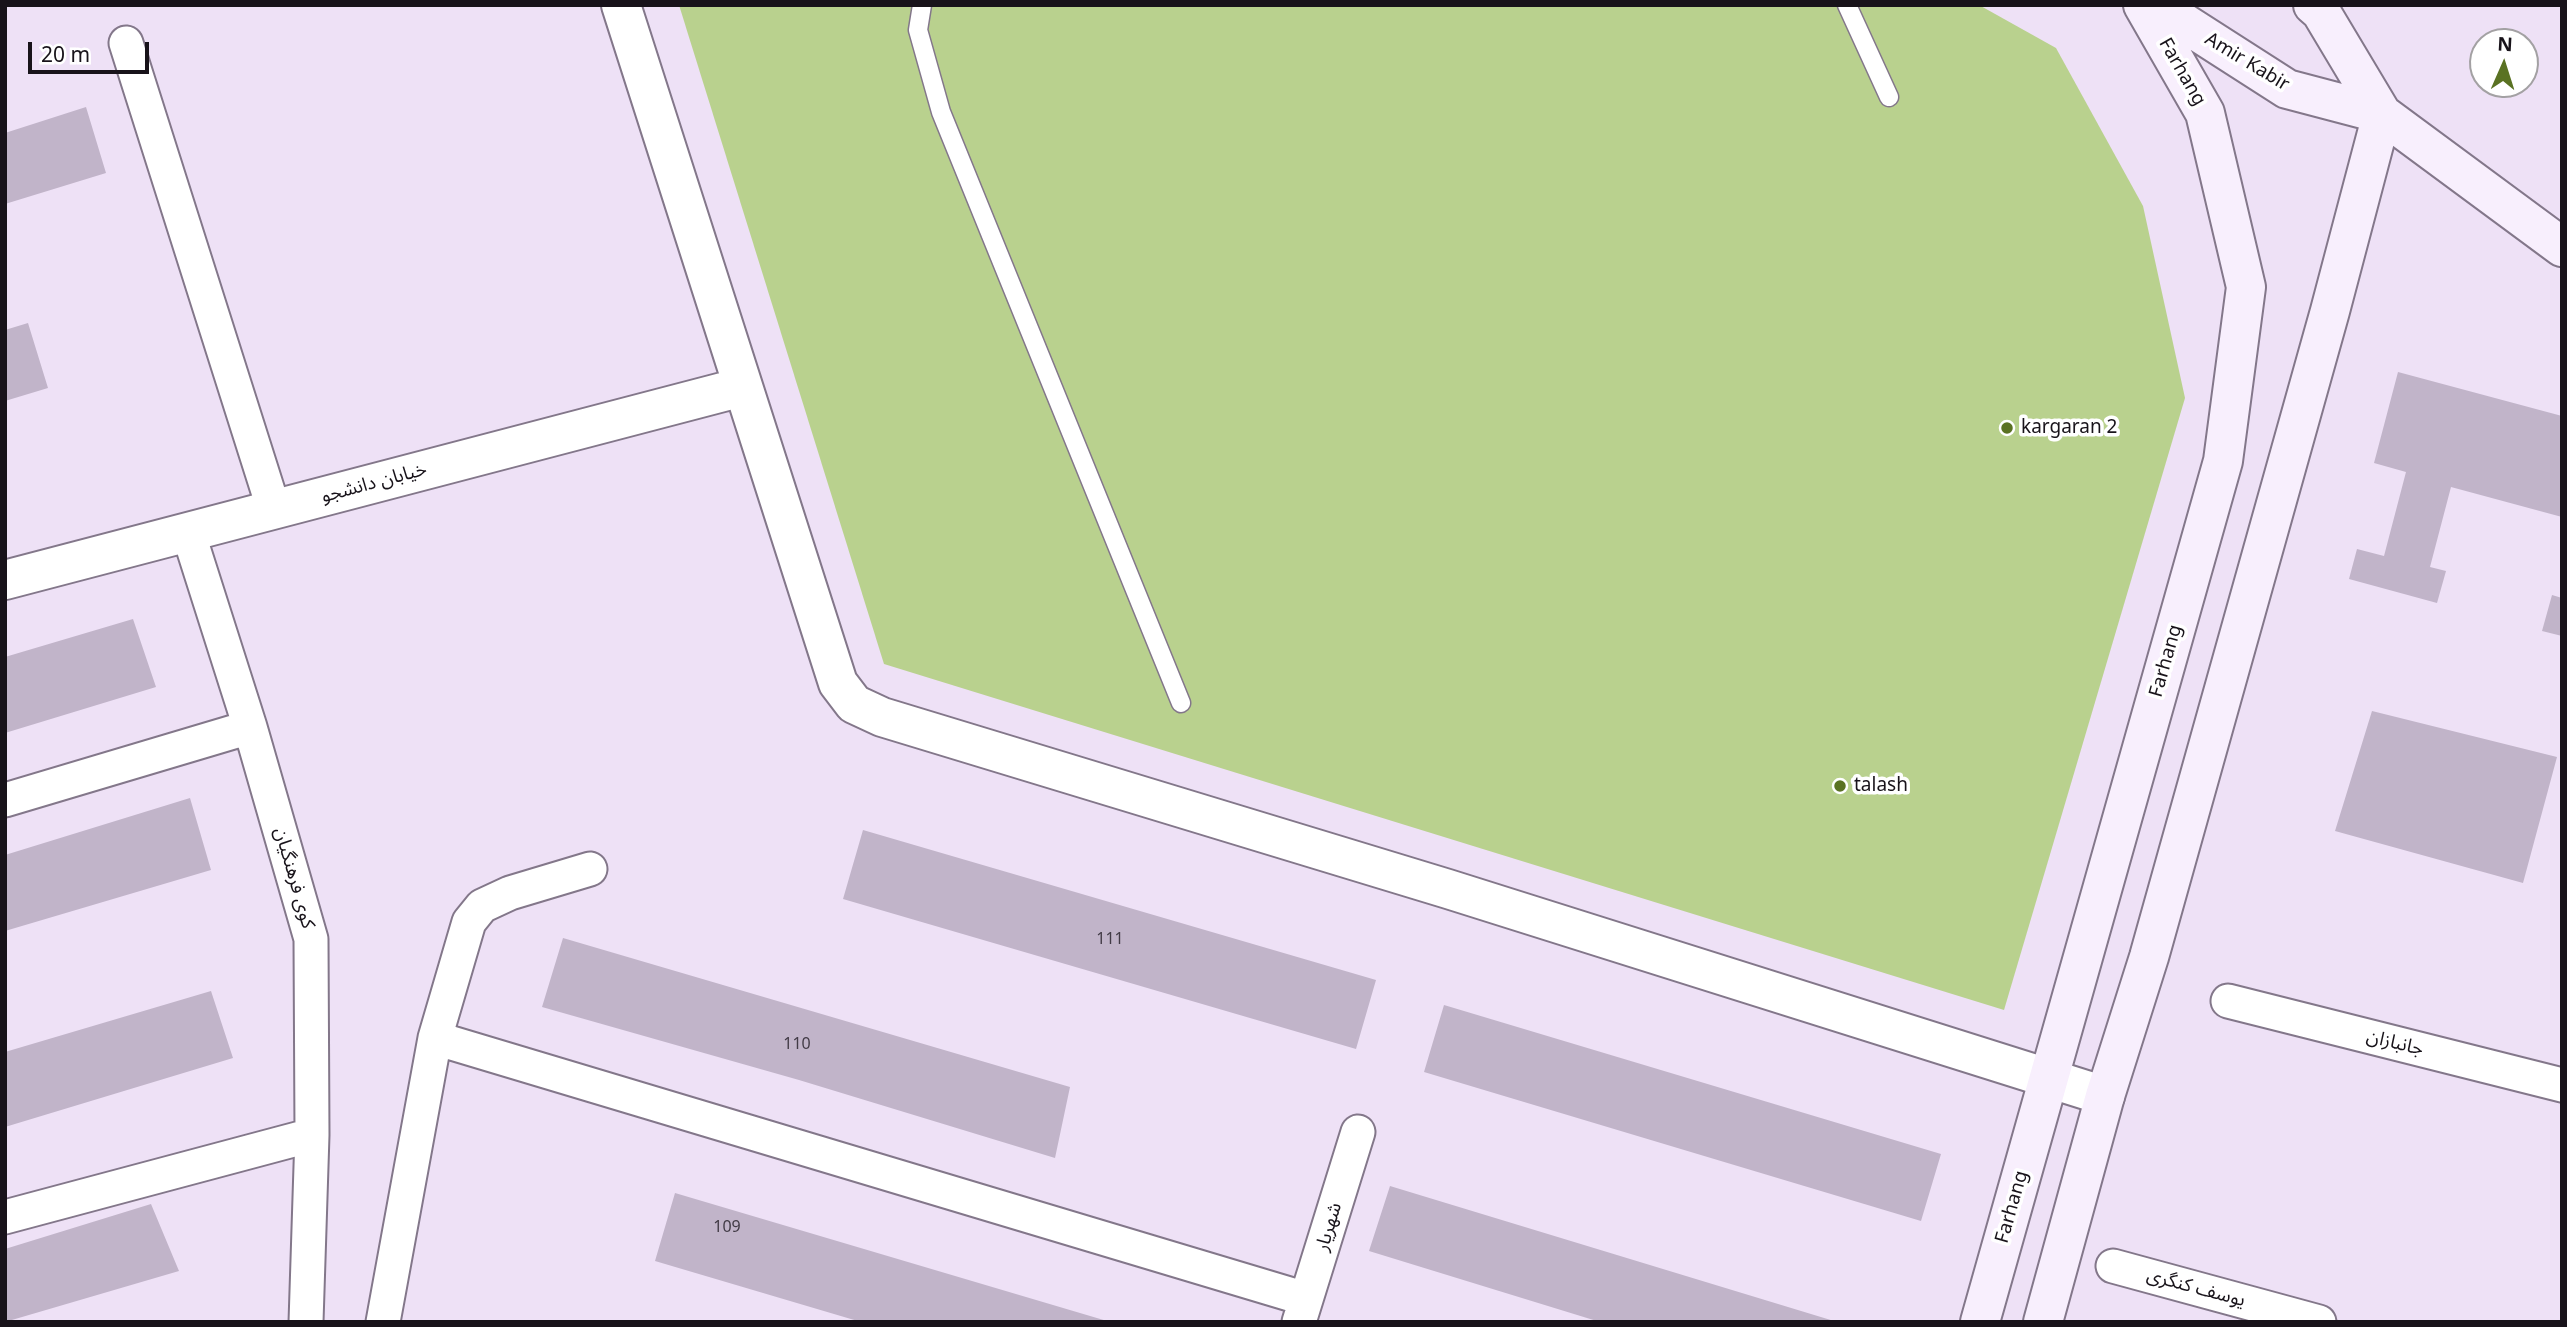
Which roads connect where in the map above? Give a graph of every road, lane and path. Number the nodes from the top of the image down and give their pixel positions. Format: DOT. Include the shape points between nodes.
graph roads {
  1 [pos="621,5"];
  2 [pos="922,5"];
  3 [pos="1847,5"];
  4 [pos="2143,5"];
  5 [pos="2155,5"];
  6 [pos="2313,5"];
  7 [pos="126,43"];
  8 [pos="1889,97"];
  9 [pos="2382,114"];
  10 [pos="2562,247"];
  11 [pos="742,387"];
  12 [pos="274,510"];
  13 [pos="187,532"];
  14 [pos="5,580"];
  15 [pos="1181,703"];
  16 [pos="250,727"];
  17 [pos="5,800"];
  18 [pos="590,869"];
  19 [pos="2228,1001"];
  20 [pos="435,1038"];
  21 [pos="2047,1080"];
  22 [pos="2562,1085"];
  23 [pos="2105,1097"];
  24 [pos="1358,1132"];
  25 [pos="312,1135"];
  26 [pos="5,1217"];
  27 [pos="2113,1266"];
  28 [pos="1303,1311"];
  29 [pos="306,1322"];
  30 [pos="383,1322"];
  31 [pos="1980,1322"];
  32 [pos="2043,1322"];
  33 [pos="2319,1322"];
  1 -- 11 [label="street"];
  2 -- 15 [label="lane" via="918,30 941,113"];
  3 -- 8 [label="lane"];
  4 -- 21 [label="main road, Farhang" via="2205,113 2246,287 2223,461"];
  5 -- 9 [label="main road, Amir Kabir" via="2287,89"];
  6 -- 9 [label="main road"];
  7 -- 12 [label="street"];
  9 -- 10 [label="main road"];
  9 -- 23 [label="main road" via="2153,944"];
  11 -- 12 [label="street, خیابان دانشجو"];
  11 -- 21 [label="street" via="838,683 854,704 882,717"];
  12 -- 13 [label="street, خیابان دانشجو"];
  13 -- 14 [label="street, خیابان دانشجو"];
  13 -- 16 [label="street, کوی فرهنگیان"];
  16 -- 17 [label="street"];
  16 -- 25 [label="street, کوی فرهنگیان" via="311,939"];
  18 -- 20 [label="street" via="482,906 469,922"];
  19 -- 22 [label="street, جانبازان"];
  20 -- 28 [label="street"];
  20 -- 30 [label="street"];
  21 -- 23 [label="street"];
  21 -- 31 [label="main road, Farhang"];
  23 -- 32 [label="main road"];
  24 -- 28 [label="street, شهریار"];
  25 -- 26 [label="street"];
  25 -- 29 [label="street, کوی فرهنگیان"];
  27 -- 33 [label="street, یوسف کنگری"];
}
